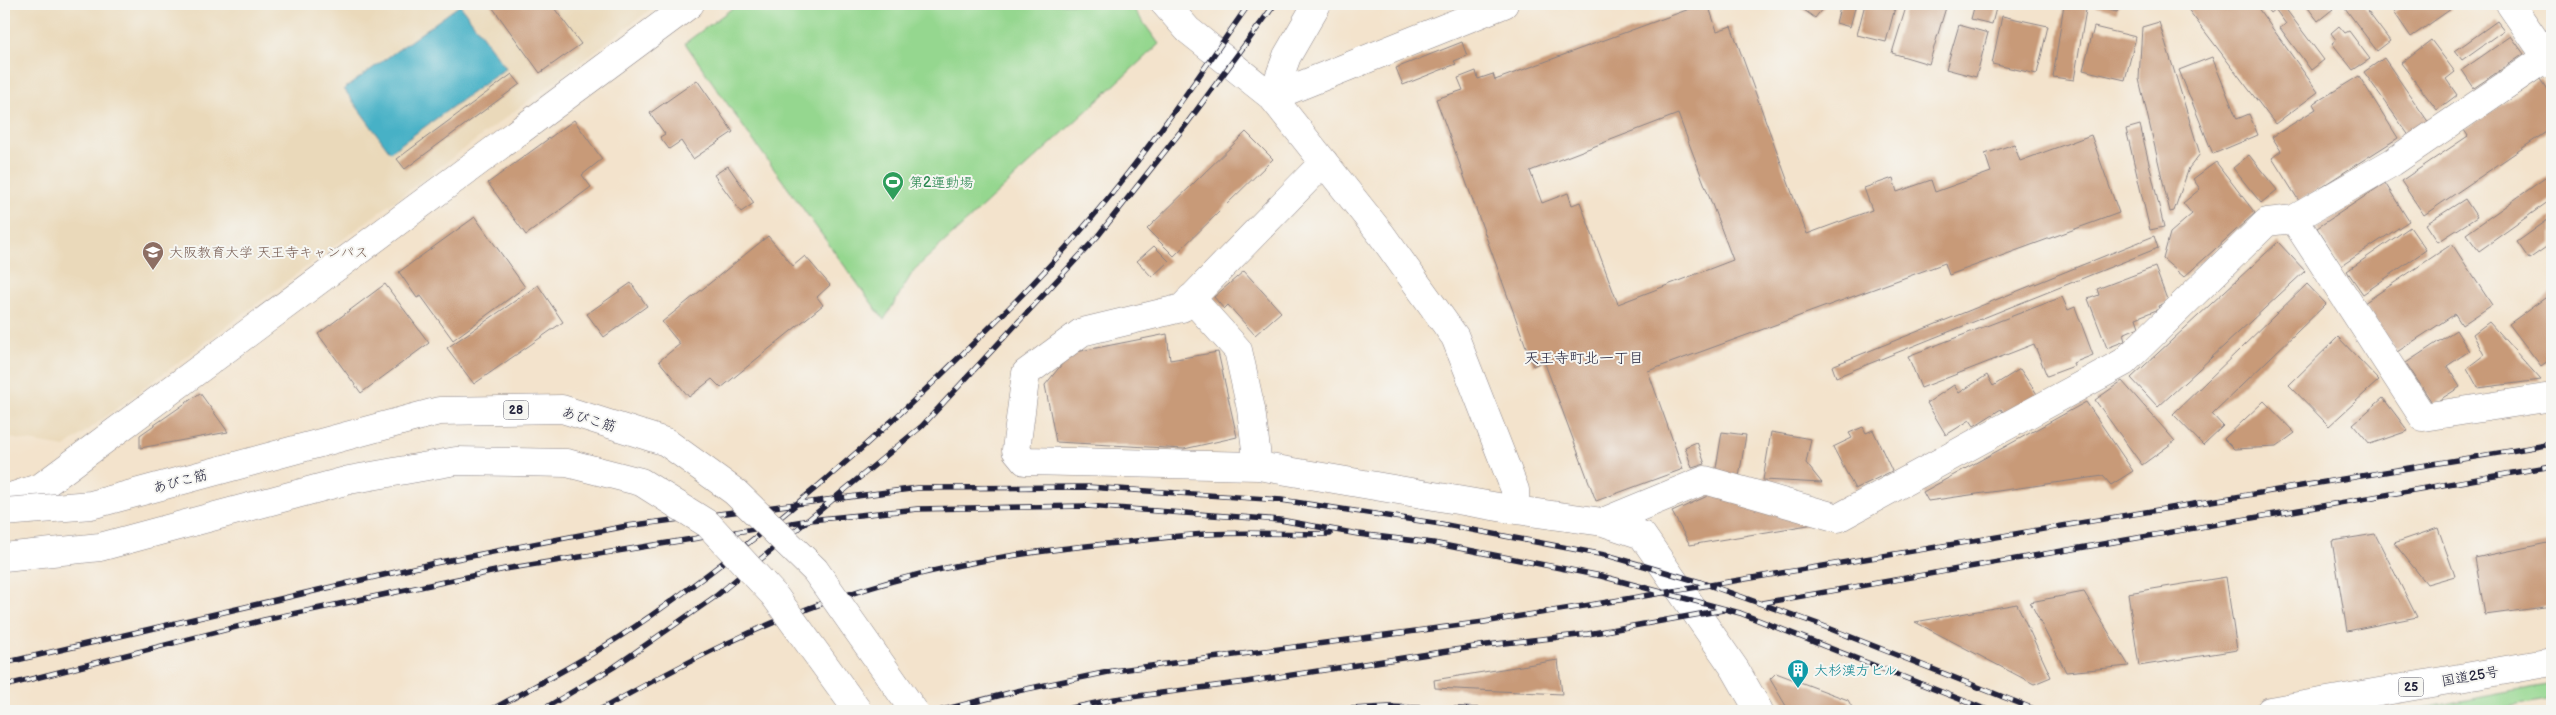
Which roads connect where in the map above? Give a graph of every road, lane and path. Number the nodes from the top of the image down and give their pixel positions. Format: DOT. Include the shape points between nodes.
graph roads {
  1 [pos="690,4"];
  2 [pos="1165,4"];
  3 [pos="1317,4"];
  4 [pos="1504,4"];
  5 [pos="2514,5"];
  6 [pos="2550,61"];
  7 [pos="1272,96"];
  8 [pos="1324,162"];
  9 [pos="2294,219"];
  10 [pos="1191,298"];
  11 [pos="2552,397"];
  12 [pos="1258,466"];
  13 [pos="4,499"];
  14 [pos="1516,510"];
  15 [pos="4,512"];
  16 [pos="1603,522"];
  17 [pos="4,557"];
  18 [pos="2552,662"];
  19 [pos="858,711"];
  20 [pos="914,711"];
  21 [pos="1760,711"];
  22 [pos="2270,711"];
  1 -- 13 [label="main road" via="41,487"];
  2 -- 7 [label="main road" via="1188,30"];
  3 -- 7 [label="main road" via="1287,56"];
  4 -- 7 [label="main road"];
  5 -- 6 [label="main road"];
  6 -- 9 [label="main road" via="2393,162"];
  7 -- 8 [label="main road"];
  8 -- 10 [label="main road"];
  8 -- 14 [label="main road" via="1456,336 1514,490"];
  9 -- 11 [label="main road" via="2424,417"];
  9 -- 16 [label="main road" via="2267,222 2124,362 1838,518 1705,480"];
  10 -- 12 [label="main road" via="1238,350 1251,408"];
  10 -- 12 [label="main road" via="1182,308 1082,332 1026,373 1016,450 1025,461"];
  12 -- 14 [label="main road"];
  14 -- 16 [label="main road"];
  15 -- 20 [label="main road, あびこ筋 / 28, bridge" via="91,505 439,411 562,409 666,442 735,492 815,570"];
  16 -- 21 [label="main road" via="1642,535 1735,669"];
  17 -- 19 [label="main road, bridge" via="100,547 349,480 456,461 568,463 641,482 708,524 774,595"];
  18 -- 22 [label="main road, 国道25号 / 25"];
}
